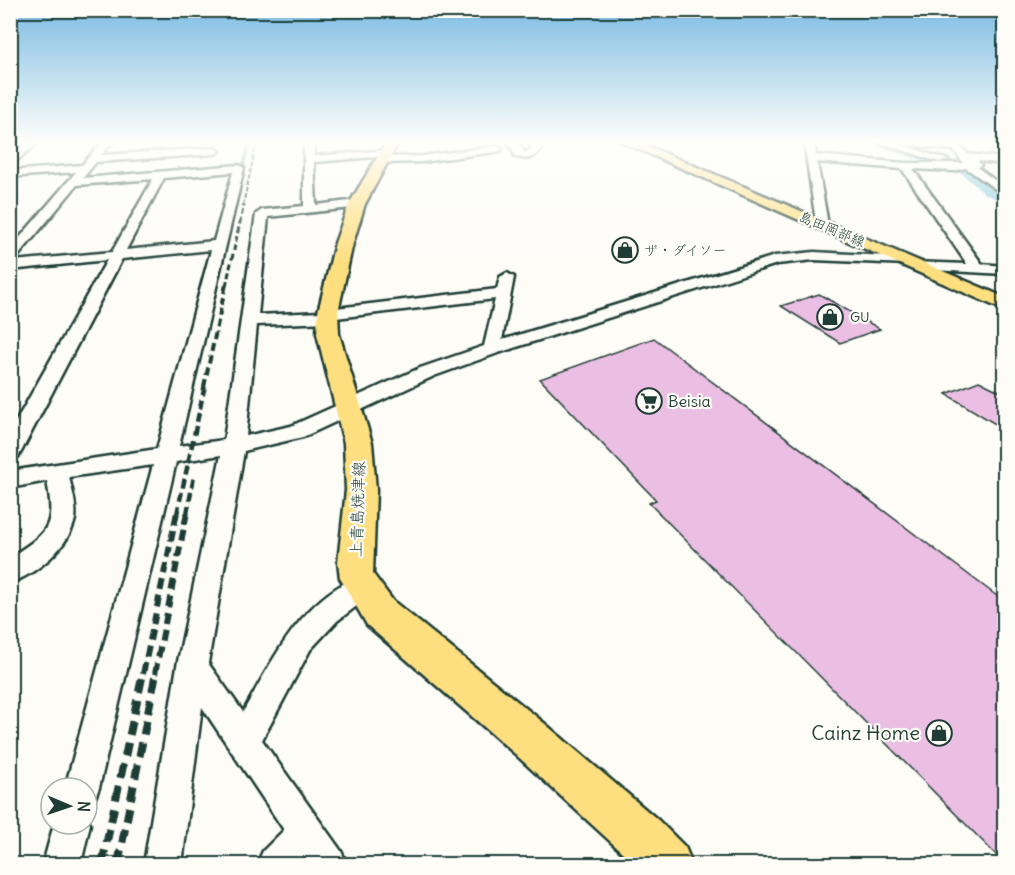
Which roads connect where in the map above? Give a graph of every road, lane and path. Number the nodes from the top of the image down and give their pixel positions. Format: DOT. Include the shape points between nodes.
graph roads {
  1 [pos="74,182"];
  2 [pos="156,182"];
  3 [pos="235,182"];
  4 [pos="309,182"];
  5 [pos="371,182"];
  6 [pos="721,182"];
  7 [pos="816,182"];
  8 [pos="916,182"];
  9 [pos="357,204"];
  10 [pos="310,208"];
  11 [pos="822,225"];
  12 [pos="219,245"];
  13 [pos="118,255"];
  14 [pos="10,258"];
  15 [pos="910,263"];
  16 [pos="10,266"];
  17 [pos="978,269"];
  18 [pos="1005,270"];
  19 [pos="1005,304"];
  20 [pos="328,315"];
  21 [pos="249,320"];
  22 [pos="492,349"];
  23 [pos="349,406"];
  24 [pos="234,446"];
  25 [pos="10,452"];
  26 [pos="166,454"];
  27 [pos="57,471"];
  28 [pos="10,480"];
  29 [pos="10,572"];
  30 [pos="362,587"];
  31 [pos="192,666"];
  32 [pos="244,741"];
  33 [pos="85,776"];
  34 [pos="307,833"];
  35 [pos="69,836"];
  36 [pos="62,864"];
  37 [pos="163,864"];
  38 [pos="276,864"];
  39 [pos="328,864"];
  40 [pos="668,864"];
  1 -- 14 [label="street"];
  2 -- 13 [label="street"];
  3 -- 12 [label="street"];
  4 -- 10 [label="street"];
  5 -- 9 [label="main road, 上青島焼津線"];
  6 -- 11 [label="main road, 島田岡部線"];
  7 -- 11 [label="street"];
  8 -- 17 [label="street"];
  9 -- 10 [label="street"];
  9 -- 20 [label="main road, 上青島焼津線"];
  10 -- 21 [label="street" via="262,214"];
  11 -- 15 [label="main road, 島田岡部線"];
  12 -- 13 [label="street"];
  12 -- 26 [label="street"];
  13 -- 16 [label="street"];
  13 -- 25 [label="street"];
  15 -- 17 [label="street"];
  15 -- 19 [label="main road, 島田岡部線"];
  15 -- 22 [label="street" via="814,256 775,260"];
  17 -- 18 [label="street"];
  20 -- 21 [label="street"];
  20 -- 22 [label="street" via="506,285"];
  20 -- 23 [label="main road, 上青島焼津線" via="328,334"];
  21 -- 24 [label="street"];
  22 -- 23 [label="street"];
  23 -- 24 [label="street" via="296,432"];
  23 -- 30 [label="main road, 上青島焼津線" via="361,475 355,562"];
  24 -- 26 [label="street"];
  24 -- 31 [label="street"];
  26 -- 27 [label="street"];
  26 -- 33 [label="street"];
  27 -- 28 [label="street"];
  27 -- 29 [label="street" via="63,518 41,549"];
  30 -- 32 [label="street" via="327,612 300,640"];
  30 -- 40 [label="main road, 上青島焼津線" via="380,613 529,738"];
  31 -- 32 [label="street"];
  31 -- 37 [label="street"];
  32 -- 34 [label="street"];
  34 -- 38 [label="street"];
  34 -- 39 [label="street"];
  35 -- 36 [label="street"];
}
